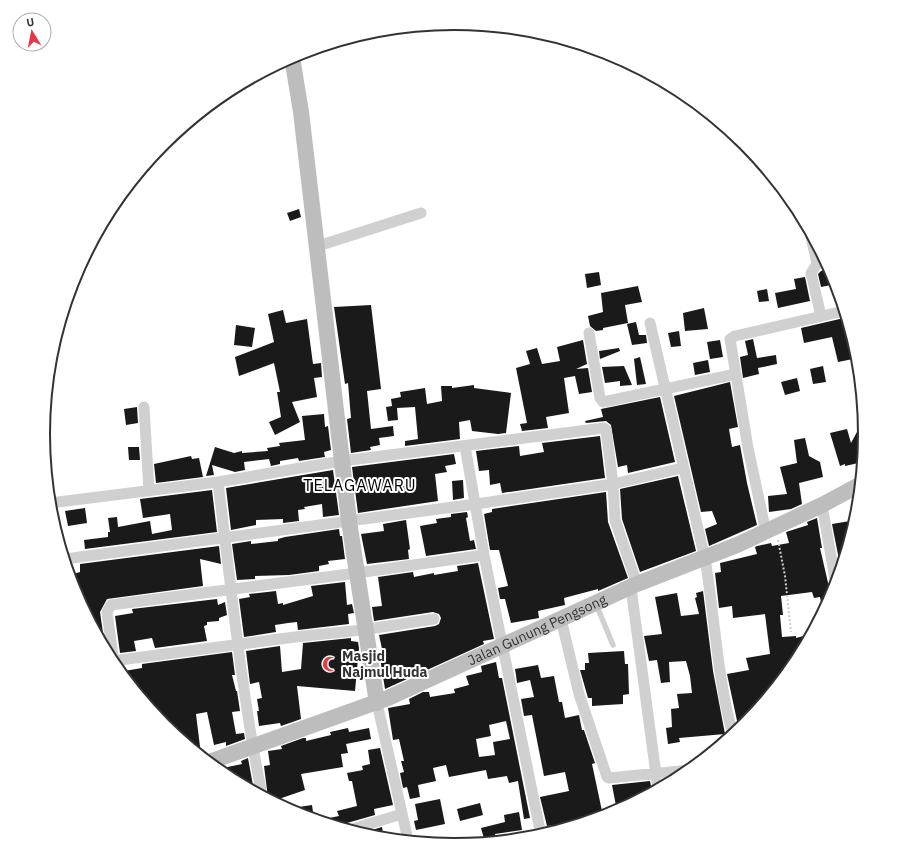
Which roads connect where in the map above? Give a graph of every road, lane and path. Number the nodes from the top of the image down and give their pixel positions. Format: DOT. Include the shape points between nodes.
graph roads {
  1 [pos="293,64"];
  2 [pos="421,213"];
  3 [pos="318,246"];
  4 [pos="814,249"];
  5 [pos="840,312"];
  6 [pos="821,316"];
  7 [pos="650,323"];
  8 [pos="589,333"];
  9 [pos="736,374"];
  10 [pos="666,389"];
  11 [pos="144,407"];
  12 [pos="465,446"];
  13 [pos="342,461"];
  14 [pos="682,468"];
  15 [pos="218,482"];
  16 [pos="613,484"];
  17 [pos="855,487"];
  18 [pos="148,491"];
  19 [pos="56,502"];
  20 [pos="476,504"];
  21 [pos="822,505"];
  22 [pos="349,521"];
  23 [pos="770,529"];
  24 [pos="225,536"];
  25 [pos="484,555"];
  26 [pos="70,558"];
  27 [pos="705,559"];
  28 [pos="357,573"];
  29 [pos="834,573"];
  30 [pos="634,586"];
  31 [pos="230,590"];
  32 [pos="596,604"];
  33 [pos="434,619"];
  34 [pos="561,620"];
  35 [pos="366,629"];
  36 [pos="791,632"];
  37 [pos="111,645"];
  38 [pos="238,645"];
  39 [pos="613,645"];
  40 [pos="503,646"];
  41 [pos="121,661"];
  42 [pos="377,703"];
  43 [pos="731,729"];
  44 [pos="252,746"];
  45 [pos="215,760"];
  46 [pos="677,771"];
  47 [pos="656,773"];
  48 [pos="657,783"];
  49 [pos="261,788"];
  50 [pos="402,814"];
  51 [pos="361,826"];
  52 [pos="540,828"];
  53 [pos="407,835"];
  1 -- 3 [label="street" via="302,112"];
  2 -- 3 [label="street"];
  3 -- 13 [label="street"];
  4 -- 6 [label="street" via="817,264 811,273"];
  5 -- 6 [label="street"];
  6 -- 9 [label="street" via="731,338"];
  7 -- 10 [label="street"];
  8 -- 10 [label="street" via="601,401"];
  9 -- 10 [label="street"];
  9 -- 23 [label="street" via="748,448"];
  10 -- 14 [label="street"];
  11 -- 18 [label="street"];
  12 -- 13 [label="street"];
  12 -- 16 [label="street" via="604,428"];
  12 -- 20 [label="street"];
  13 -- 15 [label="street"];
  13 -- 22 [label="street"];
  14 -- 16 [label="street"];
  14 -- 27 [label="street"];
  15 -- 18 [label="street"];
  15 -- 24 [label="street"];
  16 -- 20 [label="street"];
  16 -- 30 [label="street" via="615,520"];
  17 -- 21 [label="street, Jalan Gunung Pengsong"];
  18 -- 19 [label="street"];
  20 -- 22 [label="street"];
  20 -- 25 [label="street"];
  21 -- 23 [label="street, Jalan Gunung Pengsong"];
  21 -- 29 [label="street"];
  22 -- 24 [label="street"];
  22 -- 28 [label="street"];
  23 -- 27 [label="street, Jalan Gunung Pengsong"];
  23 -- 36 [label="path" via="785,576"];
  24 -- 26 [label="street"];
  24 -- 31 [label="street"];
  25 -- 28 [label="street"];
  25 -- 40 [label="street"];
  27 -- 30 [label="street, Jalan Gunung Pengsong"];
  27 -- 43 [label="street" via="724,702"];
  28 -- 31 [label="street"];
  28 -- 35 [label="street"];
  30 -- 32 [label="street, Jalan Gunung Pengsong"];
  30 -- 47 [label="street"];
  31 -- 37 [label="street" via="111,605 107,612"];
  31 -- 38 [label="street"];
  32 -- 34 [label="street, Jalan Gunung Pengsong"];
  32 -- 39 [label="lane"];
  33 -- 35 [label="street"];
  34 -- 40 [label="street, Jalan Gunung Pengsong"];
  34 -- 47 [label="street" via="579,694 606,775 610,778"];
  35 -- 38 [label="street"];
  35 -- 42 [label="street"];
  38 -- 41 [label="street"];
  38 -- 44 [label="street"];
  40 -- 42 [label="street, Jalan Gunung Pengsong"];
  40 -- 52 [label="street"];
  42 -- 44 [label="street, Jalan Gunung Pengsong"];
  42 -- 50 [label="street"];
  44 -- 45 [label="street, Jalan Gunung Pengsong"];
  44 -- 49 [label="street"];
  46 -- 47 [label="street"];
  47 -- 48 [label="street"];
  50 -- 51 [label="street"];
  50 -- 53 [label="street"];
}
